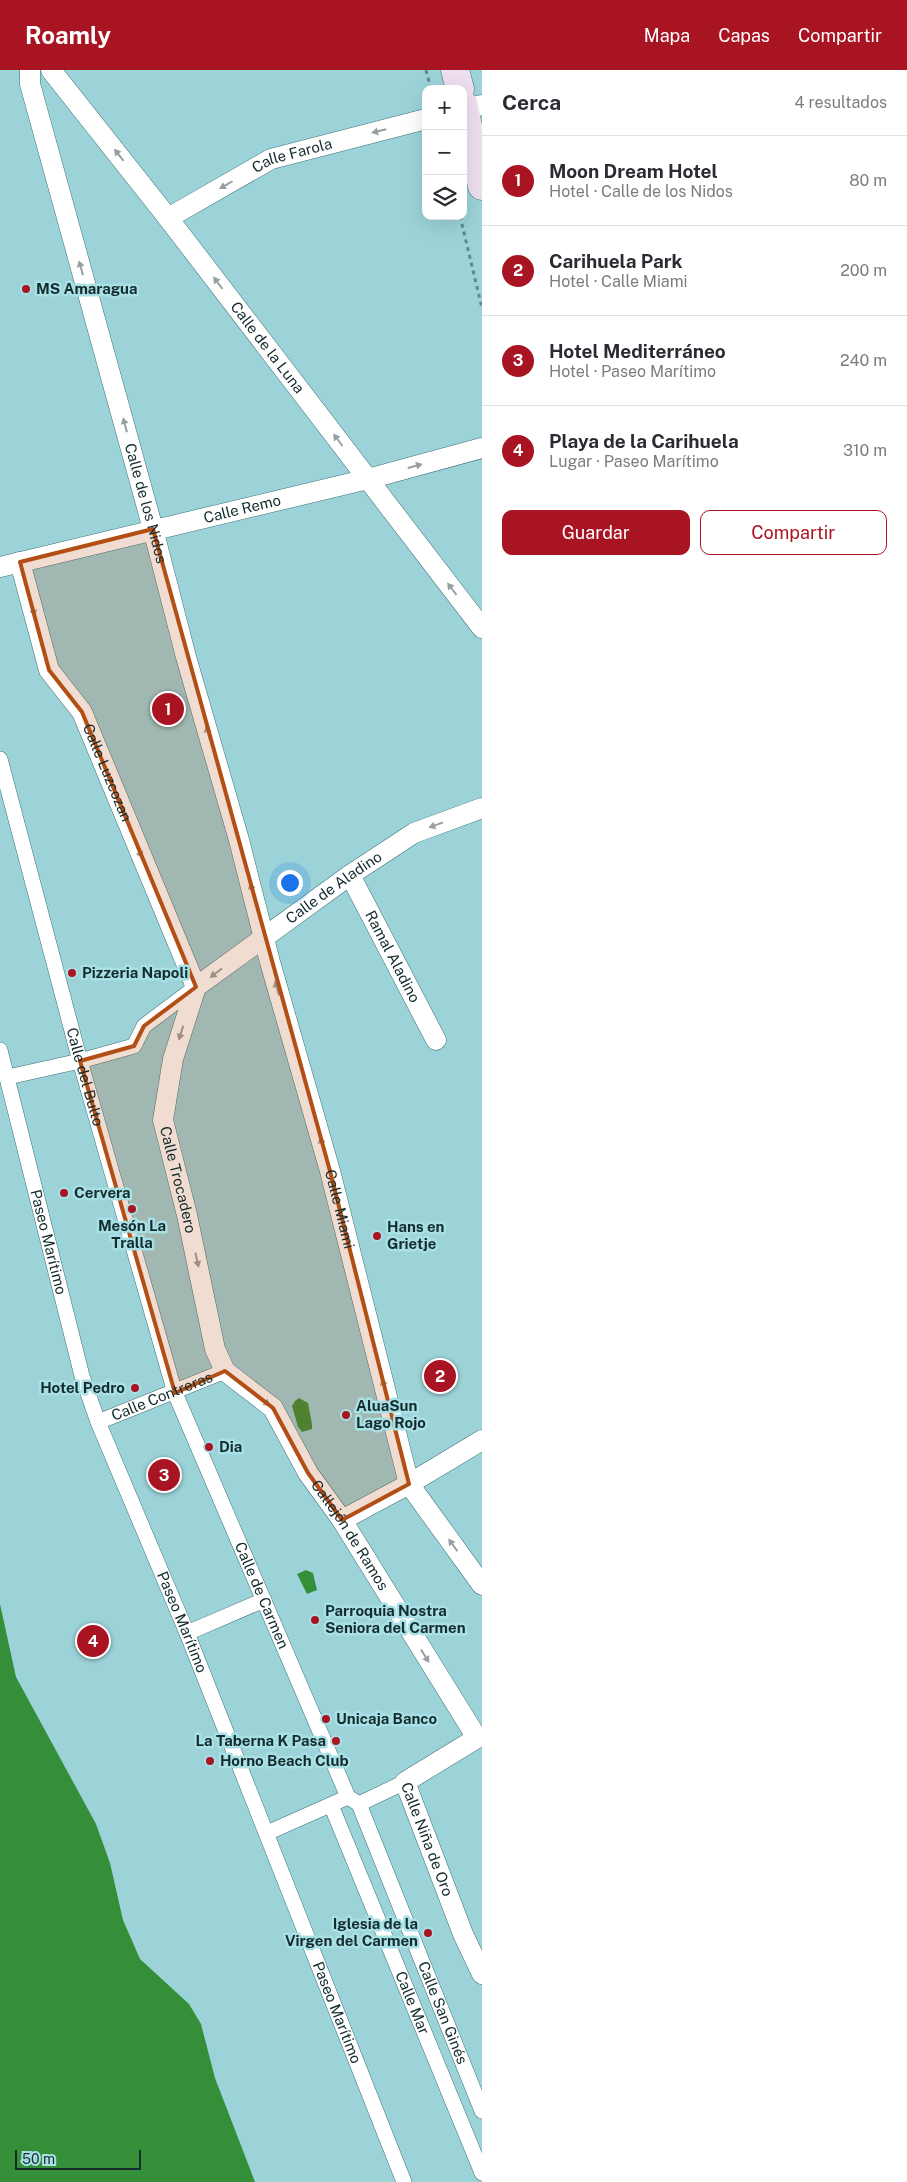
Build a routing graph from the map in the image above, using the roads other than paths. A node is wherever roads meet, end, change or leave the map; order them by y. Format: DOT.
graph roads {
  1 [pos="30,70"];
  2 [pos="51,70"];
  3 [pos="455,70"];
  4 [pos="460,85"];
  5 [pos="467,104"];
  6 [pos="422,120"];
  7 [pos="482,186"];
  8 [pos="168,218"];
  9 [pos="482,448"];
  10 [pos="368,479"];
  11 [pos="153,529"];
  12 [pos="20,562"];
  13 [pos="0,567"];
  14 [pos="482,628"];
  15 [pos="0,759"];
  16 [pos="482,808"];
  17 [pos="350,875"];
  18 [pos="264,937"];
  19 [pos="196,987"];
  20 [pos="436,1040"];
  21 [pos="0,1050"];
  22 [pos="80,1061"];
  23 [pos="8,1077"];
  24 [pos="225,1371"];
  25 [pos="175,1393"];
  26 [pos="98,1422"];
  27 [pos="482,1440"];
  28 [pos="409,1484"];
  29 [pos="342,1520"];
  30 [pos="482,1585"];
  31 [pos="264,1600"];
  32 [pos="187,1633"];
  33 [pos="477,1738"];
  34 [pos="405,1782"];
  35 [pos="353,1800"];
  36 [pos="330,1805"];
  37 [pos="267,1833"];
  38 [pos="482,1974"];
  39 [pos="482,2111"];
  40 [pos="482,2173"];
  41 [pos="404,2182"];
  11 -- 1 [label="street, Calle de los Nidos, one-way"];
  8 -- 2 [label="street, Calle de la Luna, one-way"];
  3 -- 4 [label="main road"];
  5 -- 7 [label="main road"];
  6 -- 8 [label="street, Calle Farola, one-way"];
  10 -- 8 [label="street, Calle de la Luna, one-way"];
  10 -- 9 [label="street, Calle Remo, one-way"];
  10 -- 11 [label="street, Calle Remo"];
  14 -- 10 [label="street, Calle de la Luna, one-way"];
  11 -- 12 [label="street, Calle Remo"];
  18 -- 11 [label="street, Calle de los Nidos, one-way"];
  12 -- 13 [label="street, Calle Remo"];
  12 -- 19 [label="street, Calle Luzcozan, one-way"];
  15 -- 22 [label="street, Calle del Bulto"];
  16 -- 17 [label="street, Calle de Aladino, one-way"];
  17 -- 18 [label="street, Calle de Aladino"];
  17 -- 20 [label="street, Ramal Aladino"];
  18 -- 19 [label="street, Calle de Aladino, one-way"];
  28 -- 18 [label="street, Calle Miami, one-way"];
  19 -- 22 [label="street"];
  19 -- 24 [label="street, Calle Trocadero, one-way"];
  21 -- 23 [label="street, Paseo Marítimo"];
  22 -- 23 [label="street"];
  22 -- 25 [label="street, Calle del Bulto"];
  23 -- 26 [label="street, Paseo Marítimo"];
  24 -- 25 [label="street, Calle Contreras"];
  24 -- 29 [label="street, Callejón de Ramos, one-way"];
  25 -- 26 [label="street, Calle Contreras"];
  25 -- 31 [label="street, Calle de Carmen"];
  26 -- 32 [label="street, Paseo Marítimo"];
  27 -- 28 [label="street"];
  28 -- 29 [label="street"];
  30 -- 28 [label="street, one-way"];
  29 -- 33 [label="street, Callejón de Ramos, one-way"];
  31 -- 32 [label="street"];
  31 -- 35 [label="street, Calle de Carmen"];
  32 -- 37 [label="street, Paseo Marítimo"];
  33 -- 34 [label="street, Calle Niña de Oro"];
  34 -- 35 [label="street"];
  34 -- 38 [label="street, Calle Niña de Oro"];
  35 -- 36 [label="street"];
  35 -- 39 [label="street, Calle San Ginés"];
  36 -- 37 [label="street"];
  36 -- 40 [label="street, Calle Mar"];
  37 -- 41 [label="street, Paseo Marítimo"];
}
